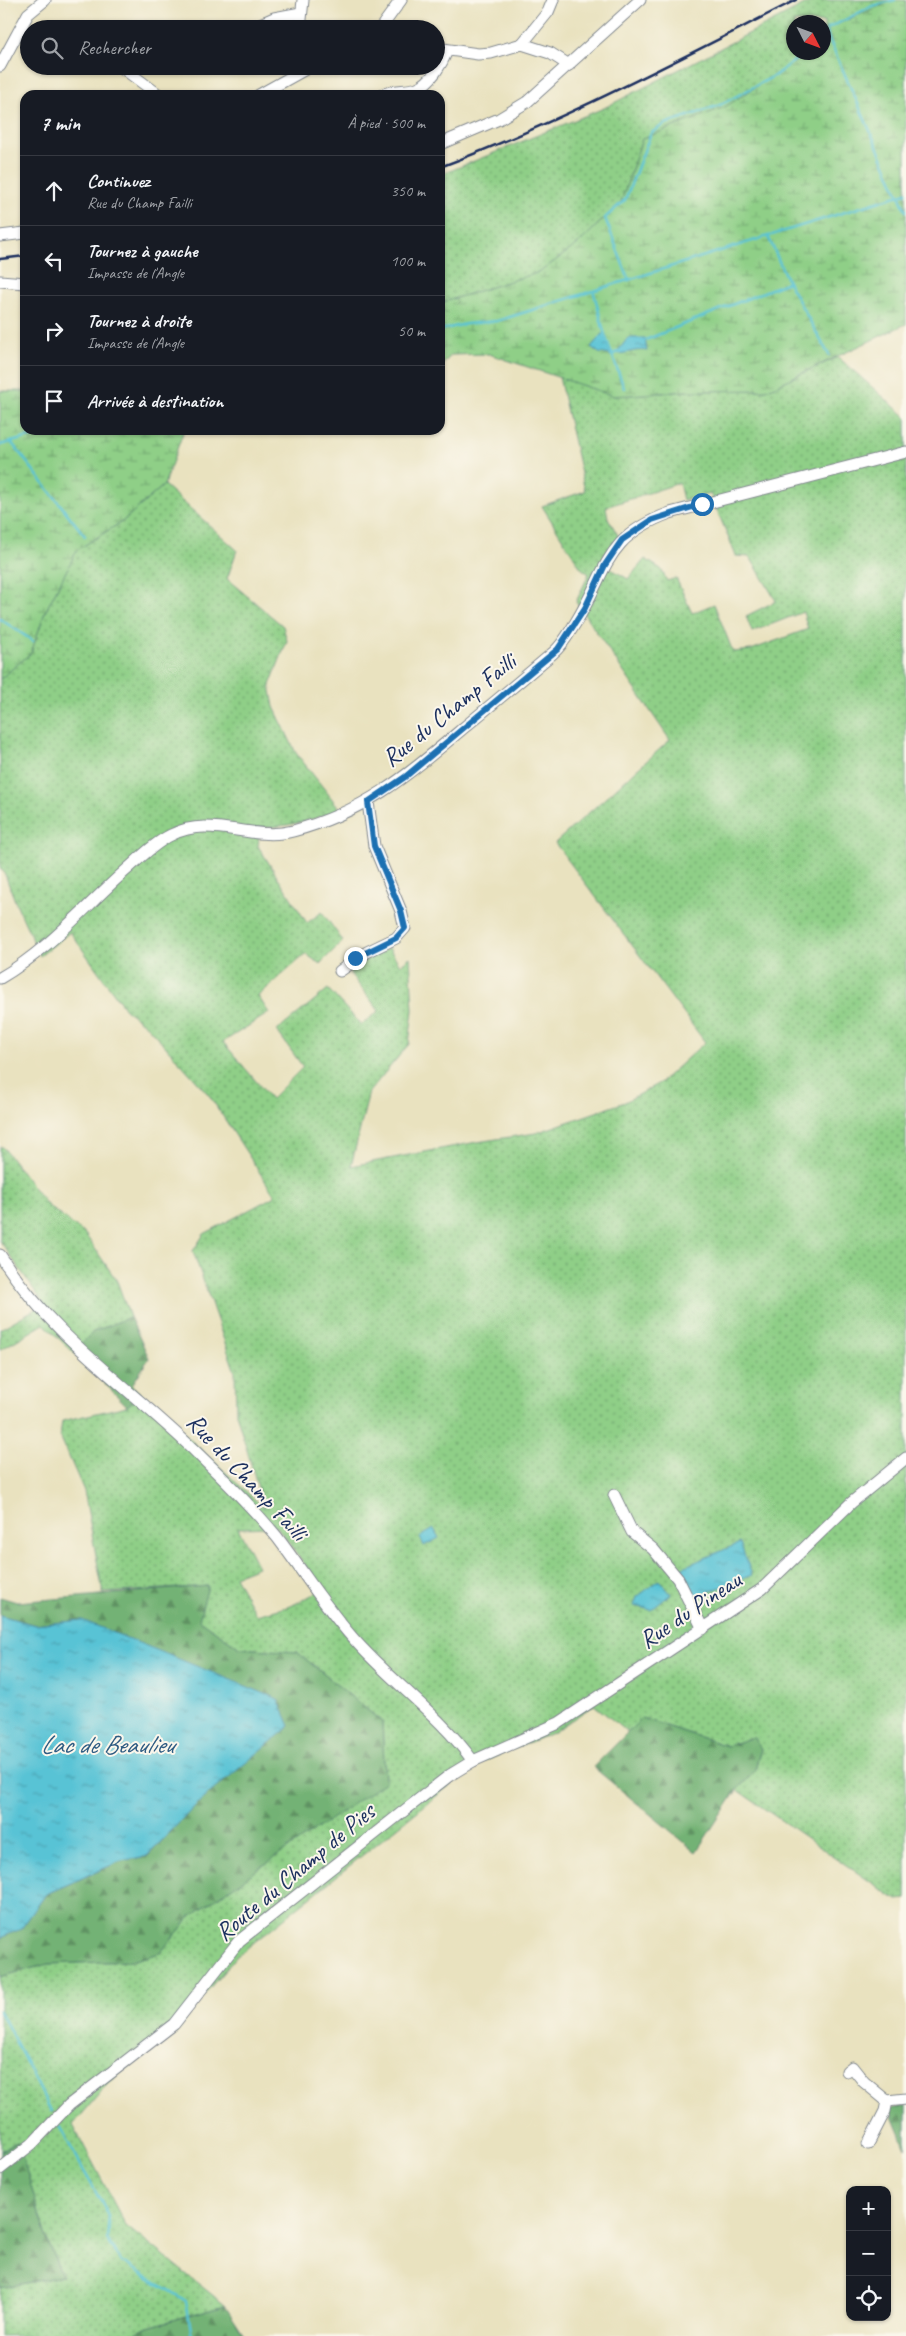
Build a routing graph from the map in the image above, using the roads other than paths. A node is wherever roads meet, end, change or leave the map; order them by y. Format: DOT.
graph roads {
  1 [pos="45,0"];
  2 [pos="303,0"];
  3 [pos="401,0"];
  4 [pos="553,0"];
  5 [pos="640,0"];
  6 [pos="301,13"];
  7 [pos="25,20"];
  8 [pos="269,20"];
  9 [pos="301,20"];
  10 [pos="387,20"];
  11 [pos="20,29"];
  12 [pos="522,44"];
  13 [pos="445,50"];
  14 [pos="569,65"];
  15 [pos="0,66"];
  16 [pos="132,75"];
  17 [pos="292,75"];
  18 [pos="432,75"];
  19 [pos="404,88"];
  20 [pos="152,90"];
  21 [pos="267,90"];
  22 [pos="445,142"];
  23 [pos="20,234"];
  24 [pos="0,236"];
  25 [pos="0,282"];
  26 [pos="20,283"];
  27 [pos="906,452"];
  28 [pos="368,802"];
  29 [pos="340,971"];
  30 [pos="0,978"];
  31 [pos="0,1255"];
  32 [pos="906,1458"];
  33 [pos="614,1495"];
  34 [pos="703,1629"];
  35 [pos="473,1761"];
  36 [pos="847,2071"];
  37 [pos="906,2099"];
  38 [pos="887,2101"];
  39 [pos="868,2144"];
  40 [pos="0,2169"];
  1 -- 7 [label="street"];
  2 -- 6 [label="street"];
  3 -- 10 [label="street"];
  4 -- 12 [label="street"];
  5 -- 14 [label="street"];
  6 -- 8 [label="street"];
  6 -- 9 [label="street"];
  11 -- 15 [label="street"];
  12 -- 13 [label="street"];
  12 -- 14 [label="street"];
  14 -- 22 [label="street"];
  16 -- 20 [label="street"];
  17 -- 21 [label="street"];
  18 -- 19 [label="street"];
  23 -- 24 [label="street"];
  25 -- 26 [label="street"];
  27 -- 28 [label="street, Rue du Champ Failli"];
  28 -- 29 [label="street"];
  28 -- 30 [label="street, Rue du Champ Failli"];
  31 -- 35 [label="street, Rue du Champ Failli"];
  32 -- 34 [label="street, Rue du Pineau"];
  33 -- 34 [label="street"];
  34 -- 35 [label="street, Rue du Pineau"];
  35 -- 40 [label="street, Route du Champ de Pies"];
  36 -- 38 [label="street"];
  37 -- 38 [label="street"];
  38 -- 39 [label="street"];
}
